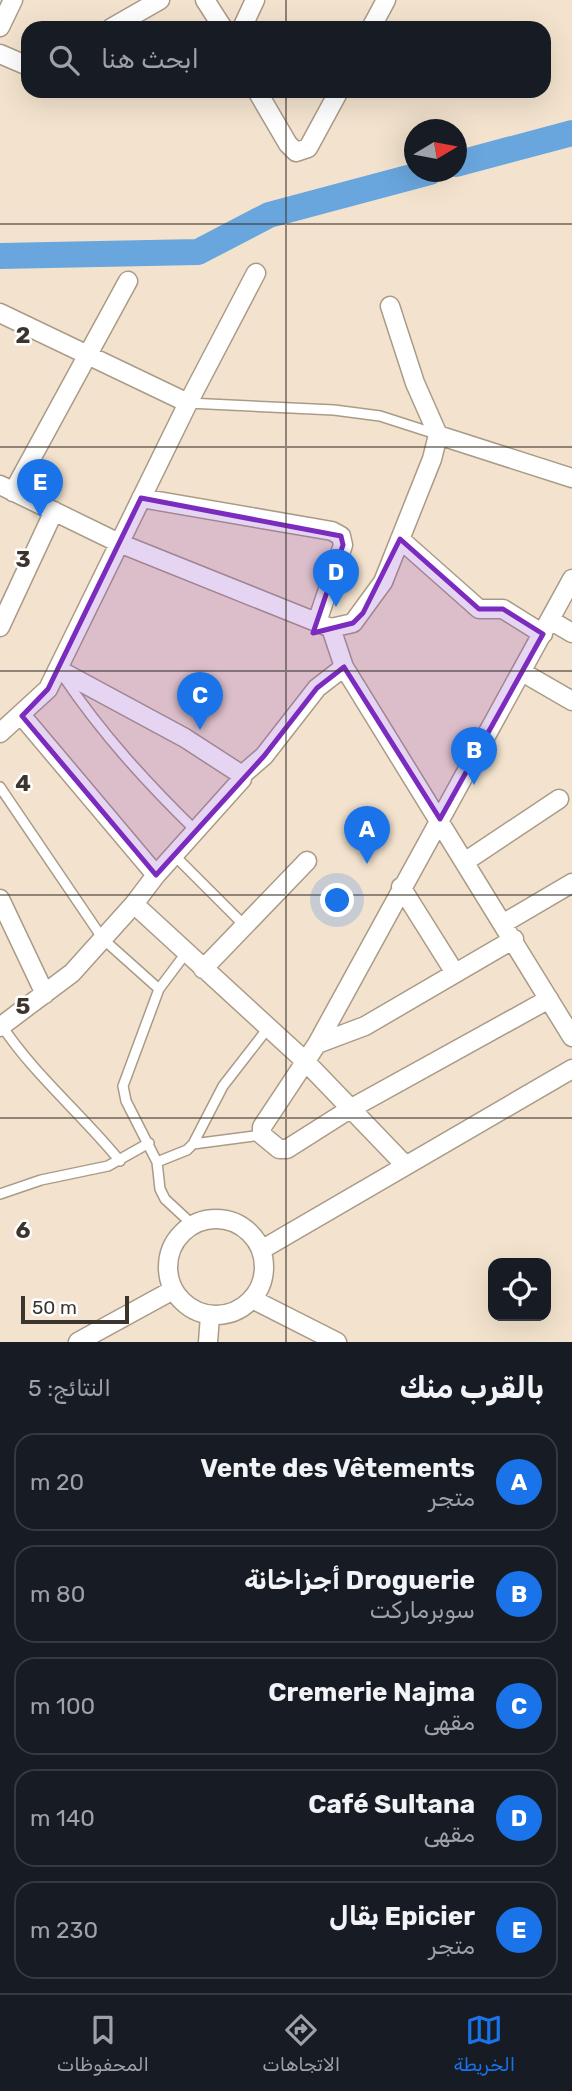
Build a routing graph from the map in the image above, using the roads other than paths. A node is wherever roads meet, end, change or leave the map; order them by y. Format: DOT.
graph roads {
  1 [pos="13,0"];
  2 [pos="160,0"];
  3 [pos="205,0"];
  4 [pos="255,0"];
  5 [pos="386,0"];
  6 [pos="123,21"];
  7 [pos="218,21"];
  8 [pos="245,21"];
  9 [pos="375,21"];
  10 [pos="0,27"];
  11 [pos="0,54"];
  12 [pos="21,63"];
  13 [pos="261,98"];
  14 [pos="335,98"];
  15 [pos="256,272"];
  16 [pos="128,281"];
  17 [pos="390,306"];
  18 [pos="0,313"];
  19 [pos="89,355"];
  20 [pos="188,403"];
  21 [pos="438,435"];
  22 [pos="572,478"];
  23 [pos="7,488"];
  24 [pos="141,498"];
  25 [pos="54,511"];
  26 [pos="400,539"];
  27 [pos="119,543"];
  28 [pos="572,579"];
  29 [pos="324,625"];
  30 [pos="546,627"];
  31 [pos="0,628"];
  32 [pos="572,632"];
  33 [pos="344,667"];
  34 [pos="59,670"];
  35 [pos="522,671"];
  36 [pos="572,701"];
  37 [pos="22,716"];
  38 [pos="0,733"];
  39 [pos="242,775"];
  40 [pos="0,787"];
  41 [pos="559,799"];
  42 [pos="440,818"];
  43 [pos="196,831"];
  44 [pos="174,855"];
  45 [pos="306,861"];
  46 [pos="466,861"];
  47 [pos="156,875"];
  48 [pos="572,883"];
  49 [pos="401,887"];
  50 [pos="0,899"];
  51 [pos="134,904"];
  52 [pos="503,923"];
  53 [pos="245,926"];
  54 [pos="103,939"];
  55 [pos="514,939"];
  56 [pos="186,953"];
  57 [pos="203,969"];
  58 [pos="455,973"];
  59 [pos="159,989"];
  60 [pos="45,994"];
  61 [pos="550,999"];
  62 [pos="1,1025"];
  63 [pos="268,1028"];
  64 [pos="572,1037"];
  65 [pos="317,1044"];
  66 [pos="305,1061"];
  67 [pos="572,1069"];
  68 [pos="350,1109"];
  69 [pos="262,1135"];
  70 [pos="149,1143"];
  71 [pos="193,1144"];
  72 [pos="120,1161"];
  73 [pos="157,1162"];
  74 [pos="404,1164"];
  75 [pos="0,1194"];
  76 [pos="193,1224"];
  77 [pos="261,1250"];
  78 [pos="173,1290"];
  79 [pos="252,1299"];
  80 [pos="210,1316"];
  81 [pos="78,1342"];
  82 [pos="208,1342"];
  83 [pos="337,1342"];
  1 -- 10 [label="street"];
  2 -- 6 [label="street"];
  3 -- 7 [label="street"];
  4 -- 8 [label="street"];
  5 -- 9 [label="street"];
  11 -- 12 [label="street"];
  13 -- 14 [label="street"];
  15 -- 20 [label="street"];
  16 -- 19 [label="street"];
  17 -- 21 [label="street"];
  18 -- 19 [label="street"];
  19 -- 20 [label="street"];
  19 -- 23 [label="street"];
  20 -- 21 [label="lane"];
  20 -- 24 [label="street"];
  21 -- 22 [label="street"];
  21 -- 26 [label="street"];
  23 -- 25 [label="street"];
  24 -- 27 [label="street"];
  24 -- 29 [label="street"];
  25 -- 27 [label="street"];
  25 -- 31 [label="street"];
  26 -- 29 [label="street"];
  26 -- 30 [label="street"];
  27 -- 29 [label="street"];
  27 -- 34 [label="street"];
  28 -- 30 [label="street"];
  29 -- 33 [label="street"];
  30 -- 32 [label="street"];
  30 -- 35 [label="street"];
  33 -- 39 [label="street"];
  33 -- 42 [label="street"];
  34 -- 37 [label="street"];
  34 -- 39 [label="street"];
  34 -- 43 [label="lane"];
  35 -- 36 [label="street"];
  35 -- 42 [label="street"];
  37 -- 38 [label="street"];
  37 -- 47 [label="street"];
  39 -- 43 [label="street"];
  40 -- 54 [label="lane"];
  41 -- 46 [label="street"];
  42 -- 46 [label="street"];
  42 -- 49 [label="street"];
  43 -- 44 [label="street"];
  44 -- 47 [label="street"];
  44 -- 53 [label="lane"];
  45 -- 53 [label="street"];
  46 -- 52 [label="street"];
  47 -- 51 [label="street"];
  48 -- 52 [label="street"];
  49 -- 58 [label="street"];
  49 -- 65 [label="street"];
  50 -- 60 [label="street"];
  51 -- 54 [label="street"];
  51 -- 56 [label="street"];
  52 -- 55 [label="street"];
  53 -- 57 [label="street"];
  54 -- 59 [label="lane"];
  54 -- 60 [label="street"];
  55 -- 58 [label="street"];
  55 -- 61 [label="street"];
  56 -- 57 [label="street"];
  56 -- 59 [label="lane"];
  57 -- 63 [label="street"];
  58 -- 65 [label="street"];
  59 -- 70 [label="lane"];
  60 -- 62 [label="street"];
  61 -- 64 [label="street"];
  61 -- 68 [label="street"];
  62 -- 72 [label="lane"];
  63 -- 66 [label="street"];
  63 -- 71 [label="lane"];
  65 -- 66 [label="street"];
  66 -- 68 [label="street"];
  66 -- 69 [label="street"];
  67 -- 74 [label="street"];
  68 -- 69 [label="street"];
  68 -- 74 [label="street"];
  69 -- 71 [label="lane"];
  70 -- 72 [label="lane"];
  70 -- 73 [label="lane"];
  71 -- 73 [label="lane"];
  72 -- 75 [label="lane"];
  73 -- 76 [label="lane"];
  74 -- 77 [label="street"];
  76 -- 77 [label="street"];
  76 -- 78 [label="street"];
  77 -- 79 [label="street"];
  78 -- 80 [label="street"];
  78 -- 81 [label="street"];
  79 -- 80 [label="street"];
  79 -- 83 [label="street"];
  80 -- 82 [label="street"];
}
